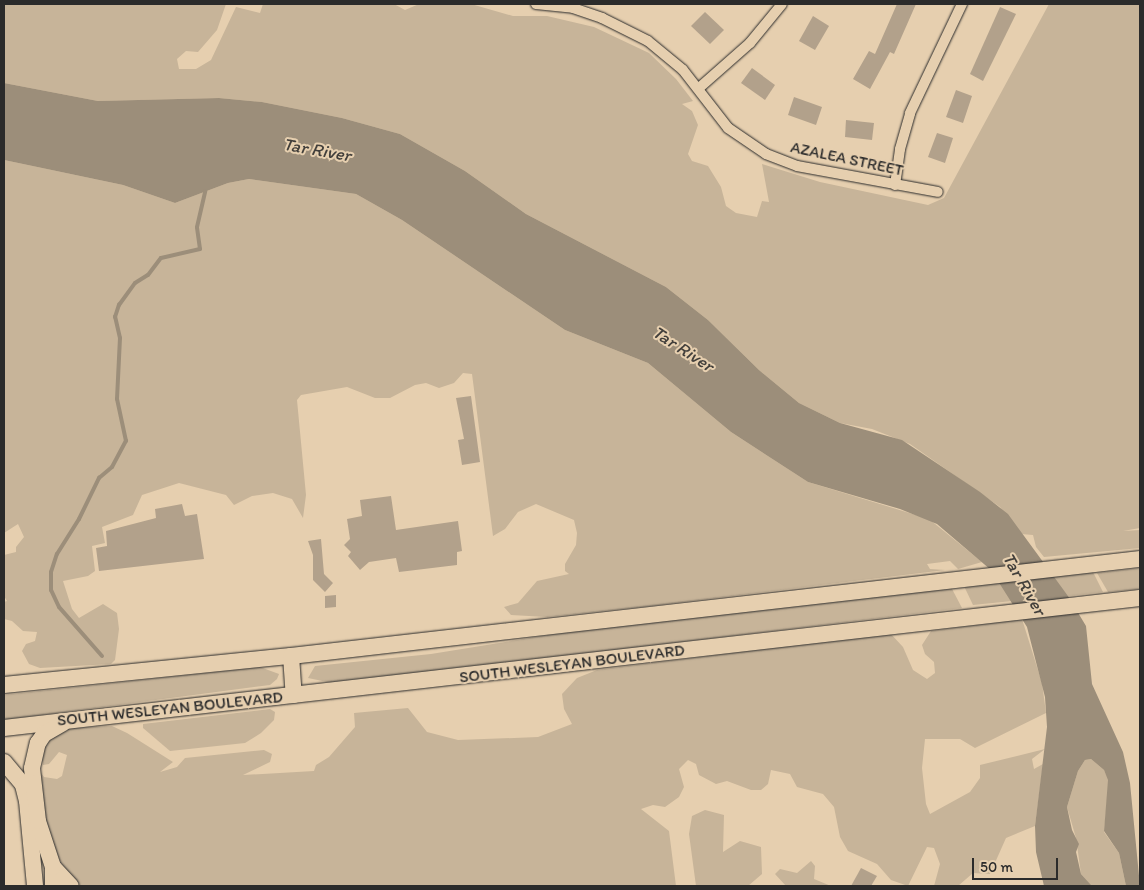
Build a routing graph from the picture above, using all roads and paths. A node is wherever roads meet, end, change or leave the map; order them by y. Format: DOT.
graph roads {
  1 [pos="536,4"];
  2 [pos="782,4"];
  3 [pos="962,4"];
  4 [pos="573,6"];
  5 [pos="699,88"];
  6 [pos="895,185"];
  7 [pos="938,192"];
  8 [pos="1140,559"];
  9 [pos="1140,598"];
  10 [pos="291,656"];
  11 [pos="4,685"];
  12 [pos="294,695"];
  13 [pos="71,719"];
  14 [pos="4,728"];
  15 [pos="4,762"];
  16 [pos="35,861"];
  17 [pos="53,867"];
  18 [pos="26,886"];
  19 [pos="35,886"];
  20 [pos="53,886"];
  21 [pos="71,886"];
  1 -- 4 [label="street, AZALEA STREET"];
  2 -- 5 [label="street"];
  3 -- 6 [label="street"];
  4 -- 5 [label="street, AZALEA STREET"];
  5 -- 6 [label="street, AZALEA STREET"];
  6 -- 7 [label="street, AZALEA STREET"];
  8 -- 10 [label="highway"];
  9 -- 12 [label="highway, SOUTH WESLEYAN BOULEVARD"];
  10 -- 11 [label="highway"];
  10 -- 12 [label="highway"];
  12 -- 13 [label="highway, SOUTH WESLEYAN BOULEVARD"];
  13 -- 14 [label="highway, SOUTH WESLEYAN BOULEVARD"];
  13 -- 17 [label="highway"];
  15 -- 16 [label="highway"];
  16 -- 18 [label="highway"];
  16 -- 19 [label="highway"];
  17 -- 20 [label="highway"];
  17 -- 21 [label="highway"];
}
